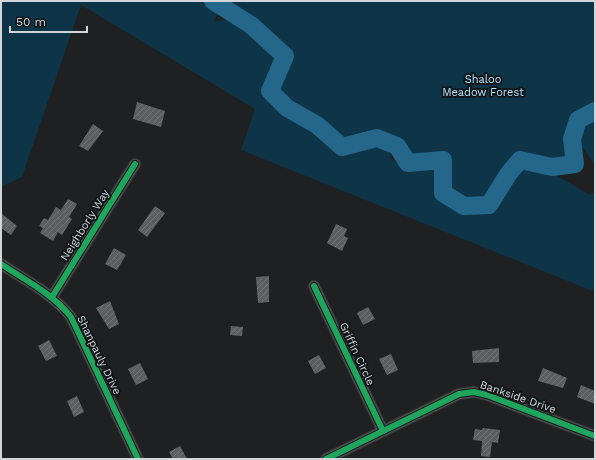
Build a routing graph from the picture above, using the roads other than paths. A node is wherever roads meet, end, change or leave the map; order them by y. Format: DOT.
graph roads {
  1 [pos="135,164"];
  2 [pos="1,264"];
  3 [pos="314,286"];
  4 [pos="52,297"];
  5 [pos="383,431"];
  6 [pos="595,436"];
  7 [pos="138,459"];
  8 [pos="326,459"];
  1 -- 4 [label="street, Neighborly Way"];
  2 -- 4 [label="street, Shanpauly Drive"];
  3 -- 5 [label="street, Griffin Circle"];
  4 -- 7 [label="street, Shanpauly Drive"];
  5 -- 6 [label="street, Bankside Drive"];
  5 -- 8 [label="street, Bankside Drive"];
}
